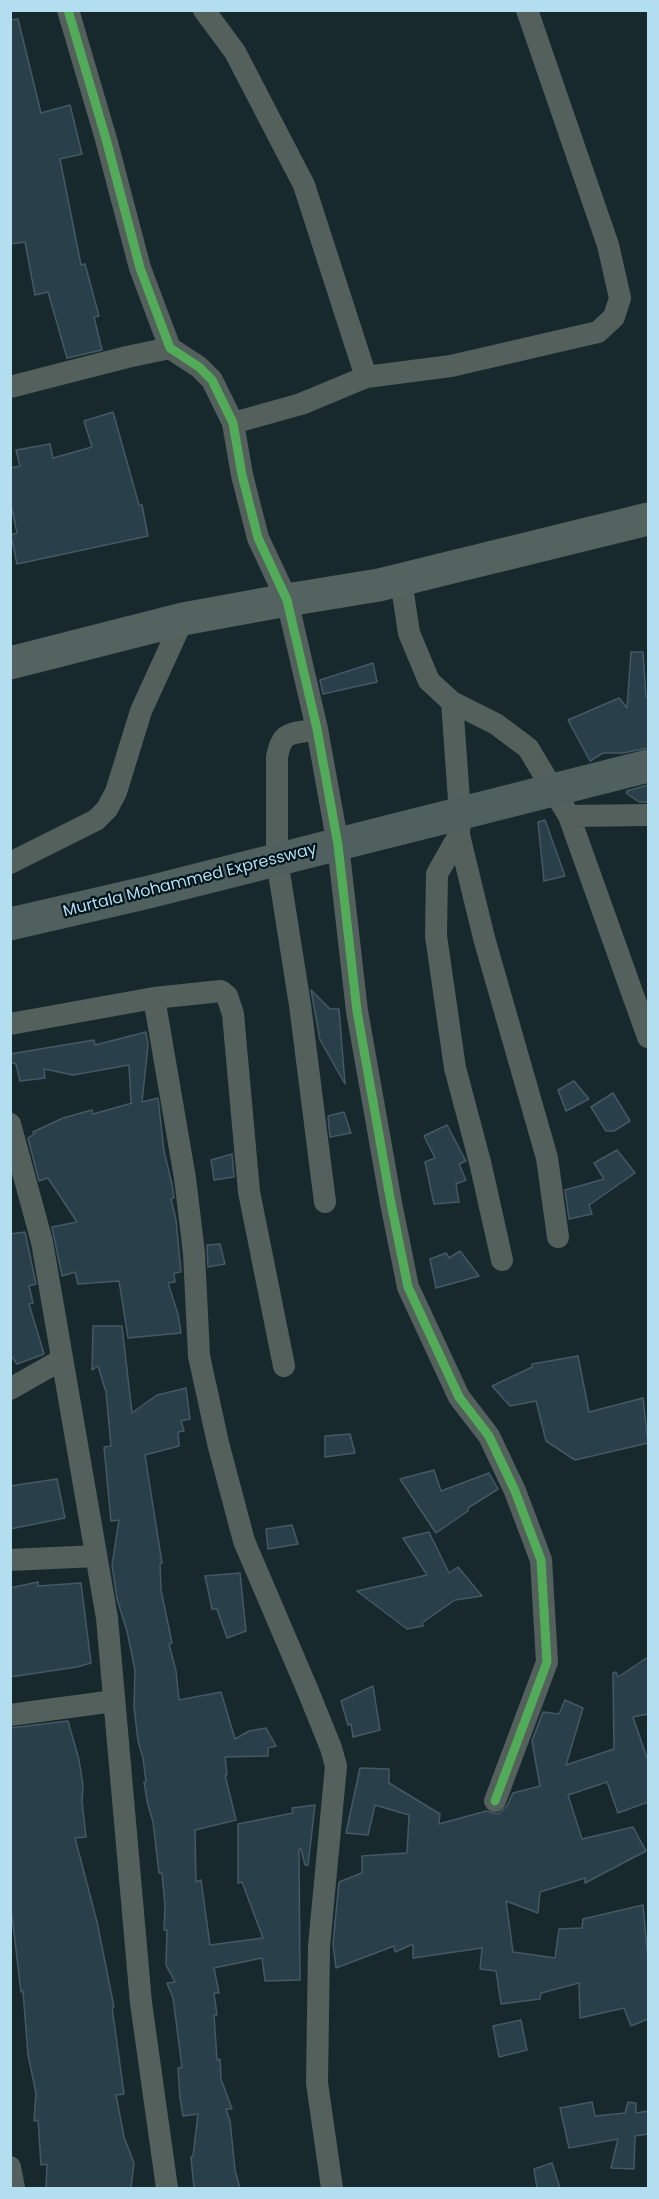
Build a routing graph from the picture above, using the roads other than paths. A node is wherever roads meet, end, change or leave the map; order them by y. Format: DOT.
graph roads {
  1 [pos="68,10"];
  2 [pos="204,10"];
  3 [pos="527,10"];
  4 [pos="170,348"];
  5 [pos="366,377"];
  6 [pos="10,387"];
  7 [pos="233,423"];
  8 [pos="648,519"];
  9 [pos="401,580"];
  10 [pos="287,600"];
  11 [pos="183,619"];
  12 [pos="10,663"];
  13 [pos="452,702"];
  14 [pos="316,729"];
  15 [pos="648,766"];
  16 [pos="561,803"];
  17 [pos="648,815"];
  18 [pos="460,825"];
  19 [pos="339,845"];
  20 [pos="277,860"];
  21 [pos="10,863"];
  22 [pos="10,924"];
  23 [pos="154,998"];
  24 [pos="10,1024"];
  25 [pos="648,1037"];
  26 [pos="10,1124"];
  27 [pos="325,1202"];
  28 [pos="558,1237"];
  29 [pos="502,1260"];
  30 [pos="61,1360"];
  31 [pos="284,1366"];
  32 [pos="10,1389"];
  33 [pos="96,1556"];
  34 [pos="10,1560"];
  35 [pos="114,1701"];
  36 [pos="10,1715"];
  37 [pos="495,1801"];
  38 [pos="10,2167"];
  39 [pos="14,2188"];
  40 [pos="167,2188"];
  41 [pos="332,2188"];
  1 -- 4 [label="street"];
  2 -- 5 [label="street"];
  3 -- 5 [label="street"];
  4 -- 6 [label="street"];
  4 -- 7 [label="street"];
  5 -- 7 [label="street"];
  7 -- 10 [label="street"];
  8 -- 9 [label="main road"];
  9 -- 10 [label="main road"];
  9 -- 13 [label="street"];
  10 -- 11 [label="main road"];
  10 -- 14 [label="street"];
  11 -- 12 [label="main road"];
  11 -- 21 [label="street"];
  13 -- 16 [label="street"];
  13 -- 18 [label="street"];
  14 -- 19 [label="street"];
  14 -- 20 [label="street"];
  15 -- 16 [label="main road, Murtala Mohammed Expressway"];
  16 -- 17 [label="street"];
  16 -- 18 [label="main road, Murtala Mohammed Expressway"];
  16 -- 25 [label="street"];
  18 -- 19 [label="main road, Murtala Mohammed Expressway"];
  18 -- 28 [label="street"];
  18 -- 29 [label="street"];
  19 -- 20 [label="main road, Murtala Mohammed Expressway"];
  19 -- 37 [label="street"];
  20 -- 22 [label="main road, Murtala Mohammed Expressway"];
  20 -- 27 [label="street"];
  23 -- 24 [label="street"];
  23 -- 31 [label="street"];
  23 -- 41 [label="street"];
  26 -- 30 [label="street"];
  30 -- 32 [label="street"];
  30 -- 33 [label="street"];
  33 -- 34 [label="street"];
  33 -- 35 [label="street"];
  35 -- 36 [label="street"];
  35 -- 40 [label="street"];
  38 -- 39 [label="street"];
}
